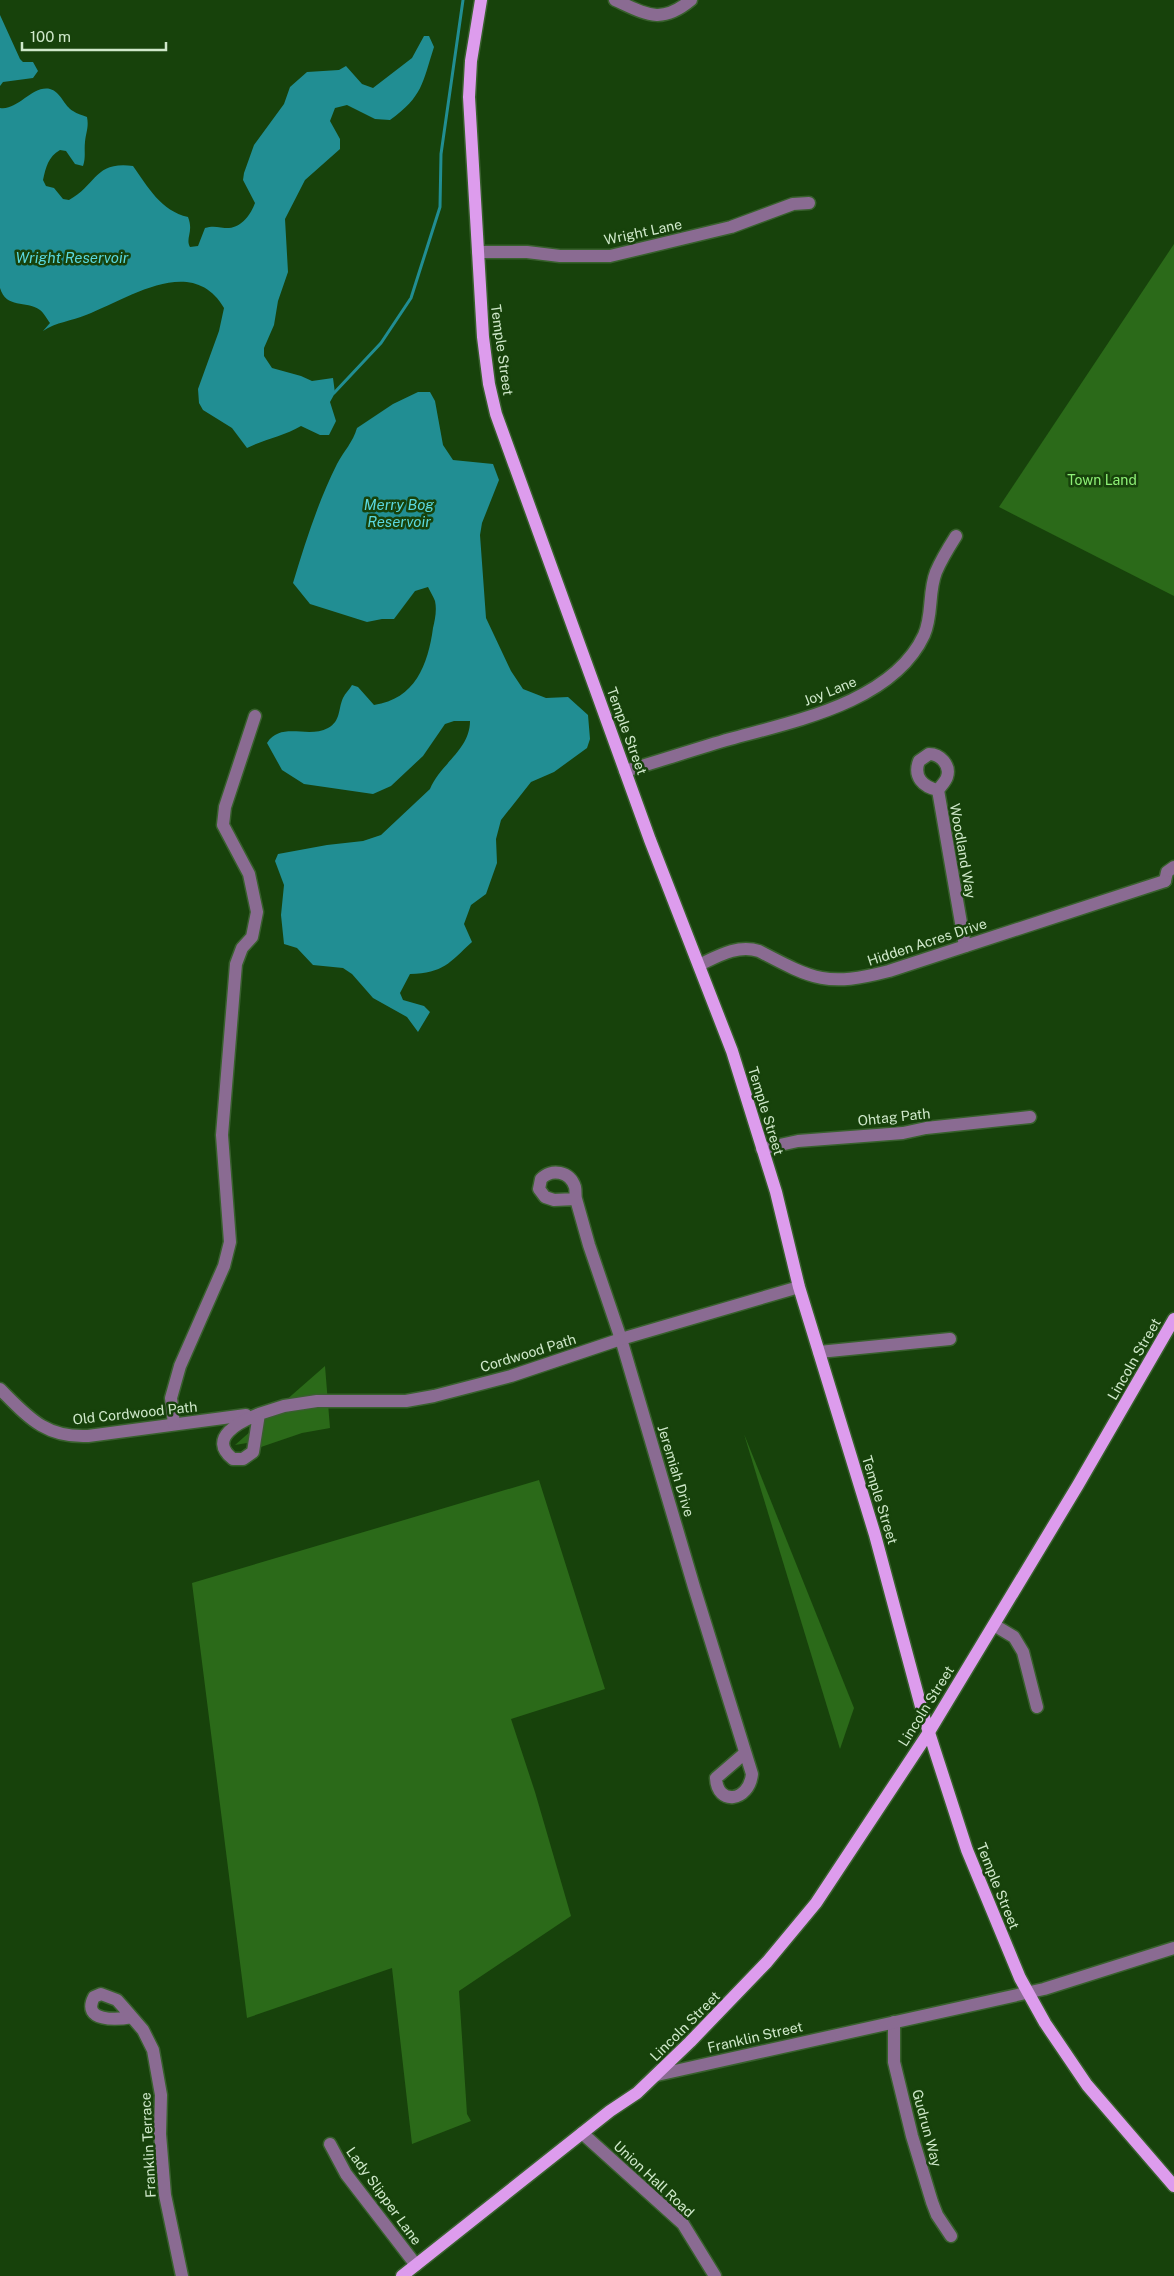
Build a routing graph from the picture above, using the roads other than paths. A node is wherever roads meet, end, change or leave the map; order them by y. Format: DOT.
graph roads {
  1 [pos="481,0"];
  2 [pos="615,0"];
  3 [pos="691,0"];
  4 [pos="809,202"];
  5 [pos="478,252"];
  6 [pos="956,536"];
  7 [pos="255,716"];
  8 [pos="625,771"];
  9 [pos="938,790"];
  10 [pos="1174,866"];
  11 [pos="1170,884"];
  12 [pos="965,946"];
  13 [pos="699,964"];
  14 [pos="1030,1117"];
  15 [pos="762,1149"];
  16 [pos="576,1199"];
  17 [pos="800,1287"];
  18 [pos="1174,1319"];
  19 [pos="621,1339"];
  20 [pos="950,1340"];
  21 [pos="819,1352"];
  22 [pos="0,1390"];
  23 [pos="259,1414"];
  24 [pos="174,1424"];
  25 [pos="994,1625"];
  26 [pos="1037,1707"];
  27 [pos="929,1732"];
  28 [pos="745,1753"];
  29 [pos="1174,1948"];
  30 [pos="1028,1993"];
  31 [pos="132,2017"];
  32 [pos="894,2022"];
  33 [pos="657,2075"];
  34 [pos="582,2133"];
  35 [pos="330,2144"];
  36 [pos="1174,2186"];
  37 [pos="951,2236"];
  38 [pos="416,2265"];
  39 [pos="182,2276"];
  40 [pos="402,2276"];
  41 [pos="715,2276"];
  1 -- 5 [label="main road, Temple Street"];
  2 -- 3 [label="street"];
  4 -- 5 [label="street, Wright Lane"];
  5 -- 8 [label="main road, Temple Street"];
  6 -- 8 [label="street, Joy Lane"];
  7 -- 24 [label="street"];
  8 -- 13 [label="main road, Temple Street"];
  9 -- 12 [label="street, Woodland Way"];
  10 -- 11 [label="street, Hidden Acres Drive"];
  11 -- 12 [label="street, Hidden Acres Drive"];
  12 -- 13 [label="street, Hidden Acres Drive"];
  13 -- 15 [label="main road, Temple Street"];
  14 -- 15 [label="street, Ohtag Path"];
  15 -- 17 [label="main road, Temple Street"];
  16 -- 19 [label="street, Jeremiah Drive"];
  17 -- 19 [label="street, Cordwood Path"];
  17 -- 21 [label="main road, Temple Street"];
  18 -- 25 [label="main road, Lincoln Street"];
  19 -- 23 [label="street, Cordwood Path"];
  19 -- 28 [label="street, Jeremiah Drive"];
  20 -- 21 [label="street"];
  21 -- 27 [label="main road, Temple Street"];
  22 -- 24 [label="street, Old Cordwood Path"];
  23 -- 24 [label="street, Old Cordwood Path"];
  25 -- 26 [label="street"];
  25 -- 27 [label="main road, Lincoln Street"];
  27 -- 30 [label="main road, Temple Street"];
  27 -- 33 [label="main road, Lincoln Street"];
  29 -- 30 [label="street, Franklin Street"];
  30 -- 32 [label="street, Franklin Street"];
  30 -- 36 [label="main road, Temple Street"];
  31 -- 39 [label="street, Franklin Terrace"];
  32 -- 33 [label="street, Franklin Street"];
  32 -- 37 [label="street, Gudrun Way"];
  33 -- 34 [label="main road"];
  34 -- 38 [label="main road"];
  34 -- 41 [label="street, Union Hall Road"];
  35 -- 38 [label="street, Lady Slipper Lane"];
  38 -- 40 [label="main road"];
}
